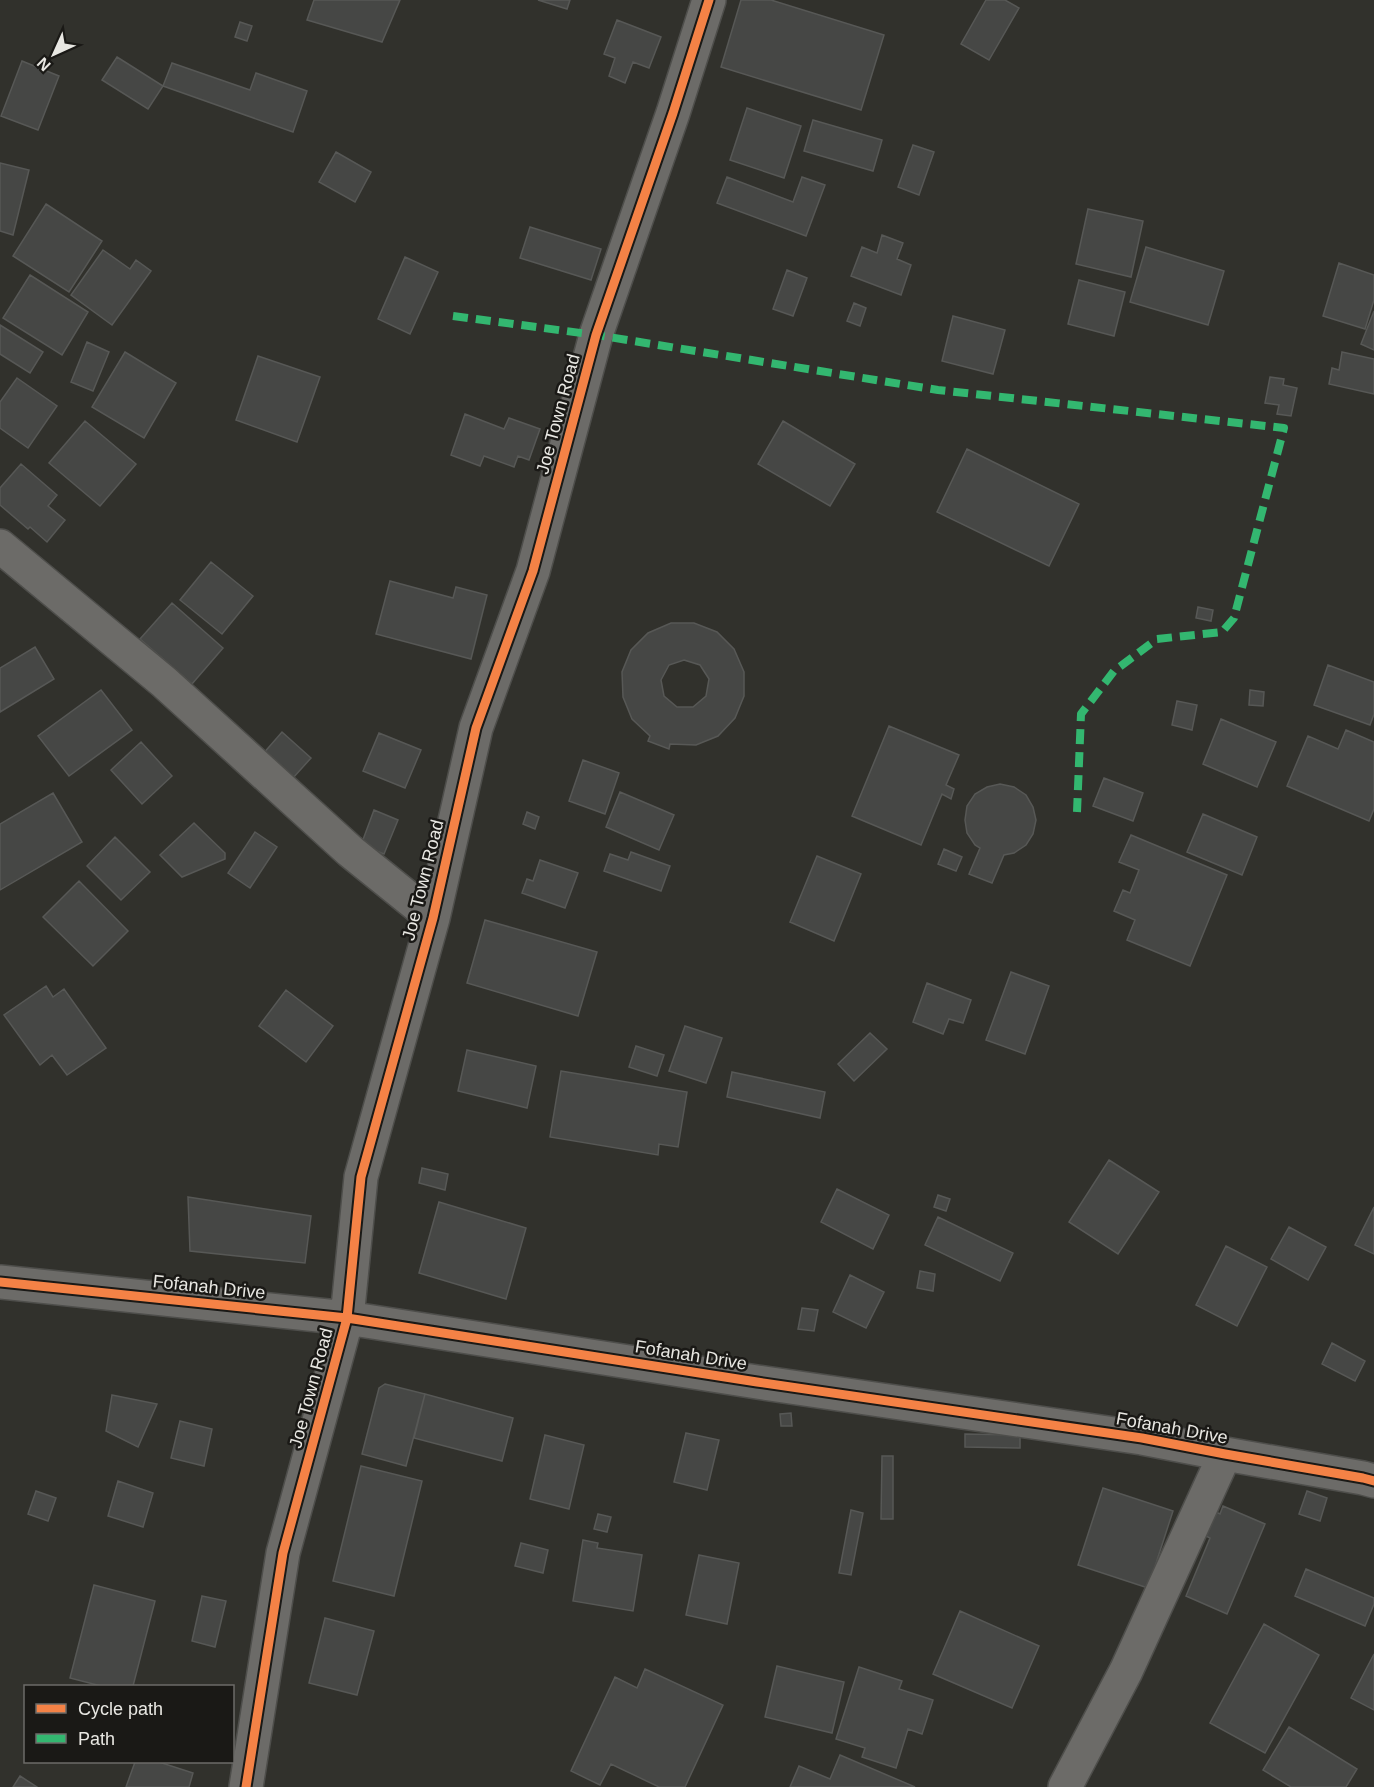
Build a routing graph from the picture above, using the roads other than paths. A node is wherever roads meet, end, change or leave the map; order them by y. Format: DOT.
graph roads {
  1 [pos="709,0"];
  2 [pos="0,546"];
  3 [pos="433,918"];
  4 [pos="0,1282"];
  5 [pos="347,1318"];
  6 [pos="1225,1455"];
  7 [pos="1374,1481"];
  8 [pos="246,1787"];
  9 [pos="1065,1787"];
  1 -- 3 [label="street, Joe Town Road"];
  2 -- 3 [label="street"];
  3 -- 5 [label="street, Joe Town Road"];
  4 -- 5 [label="street, Fofanah Drive"];
  5 -- 6 [label="street, Fofanah Drive"];
  5 -- 8 [label="street, Joe Town Road"];
  6 -- 7 [label="street, Fofanah Drive"];
  6 -- 9 [label="street"];
}
